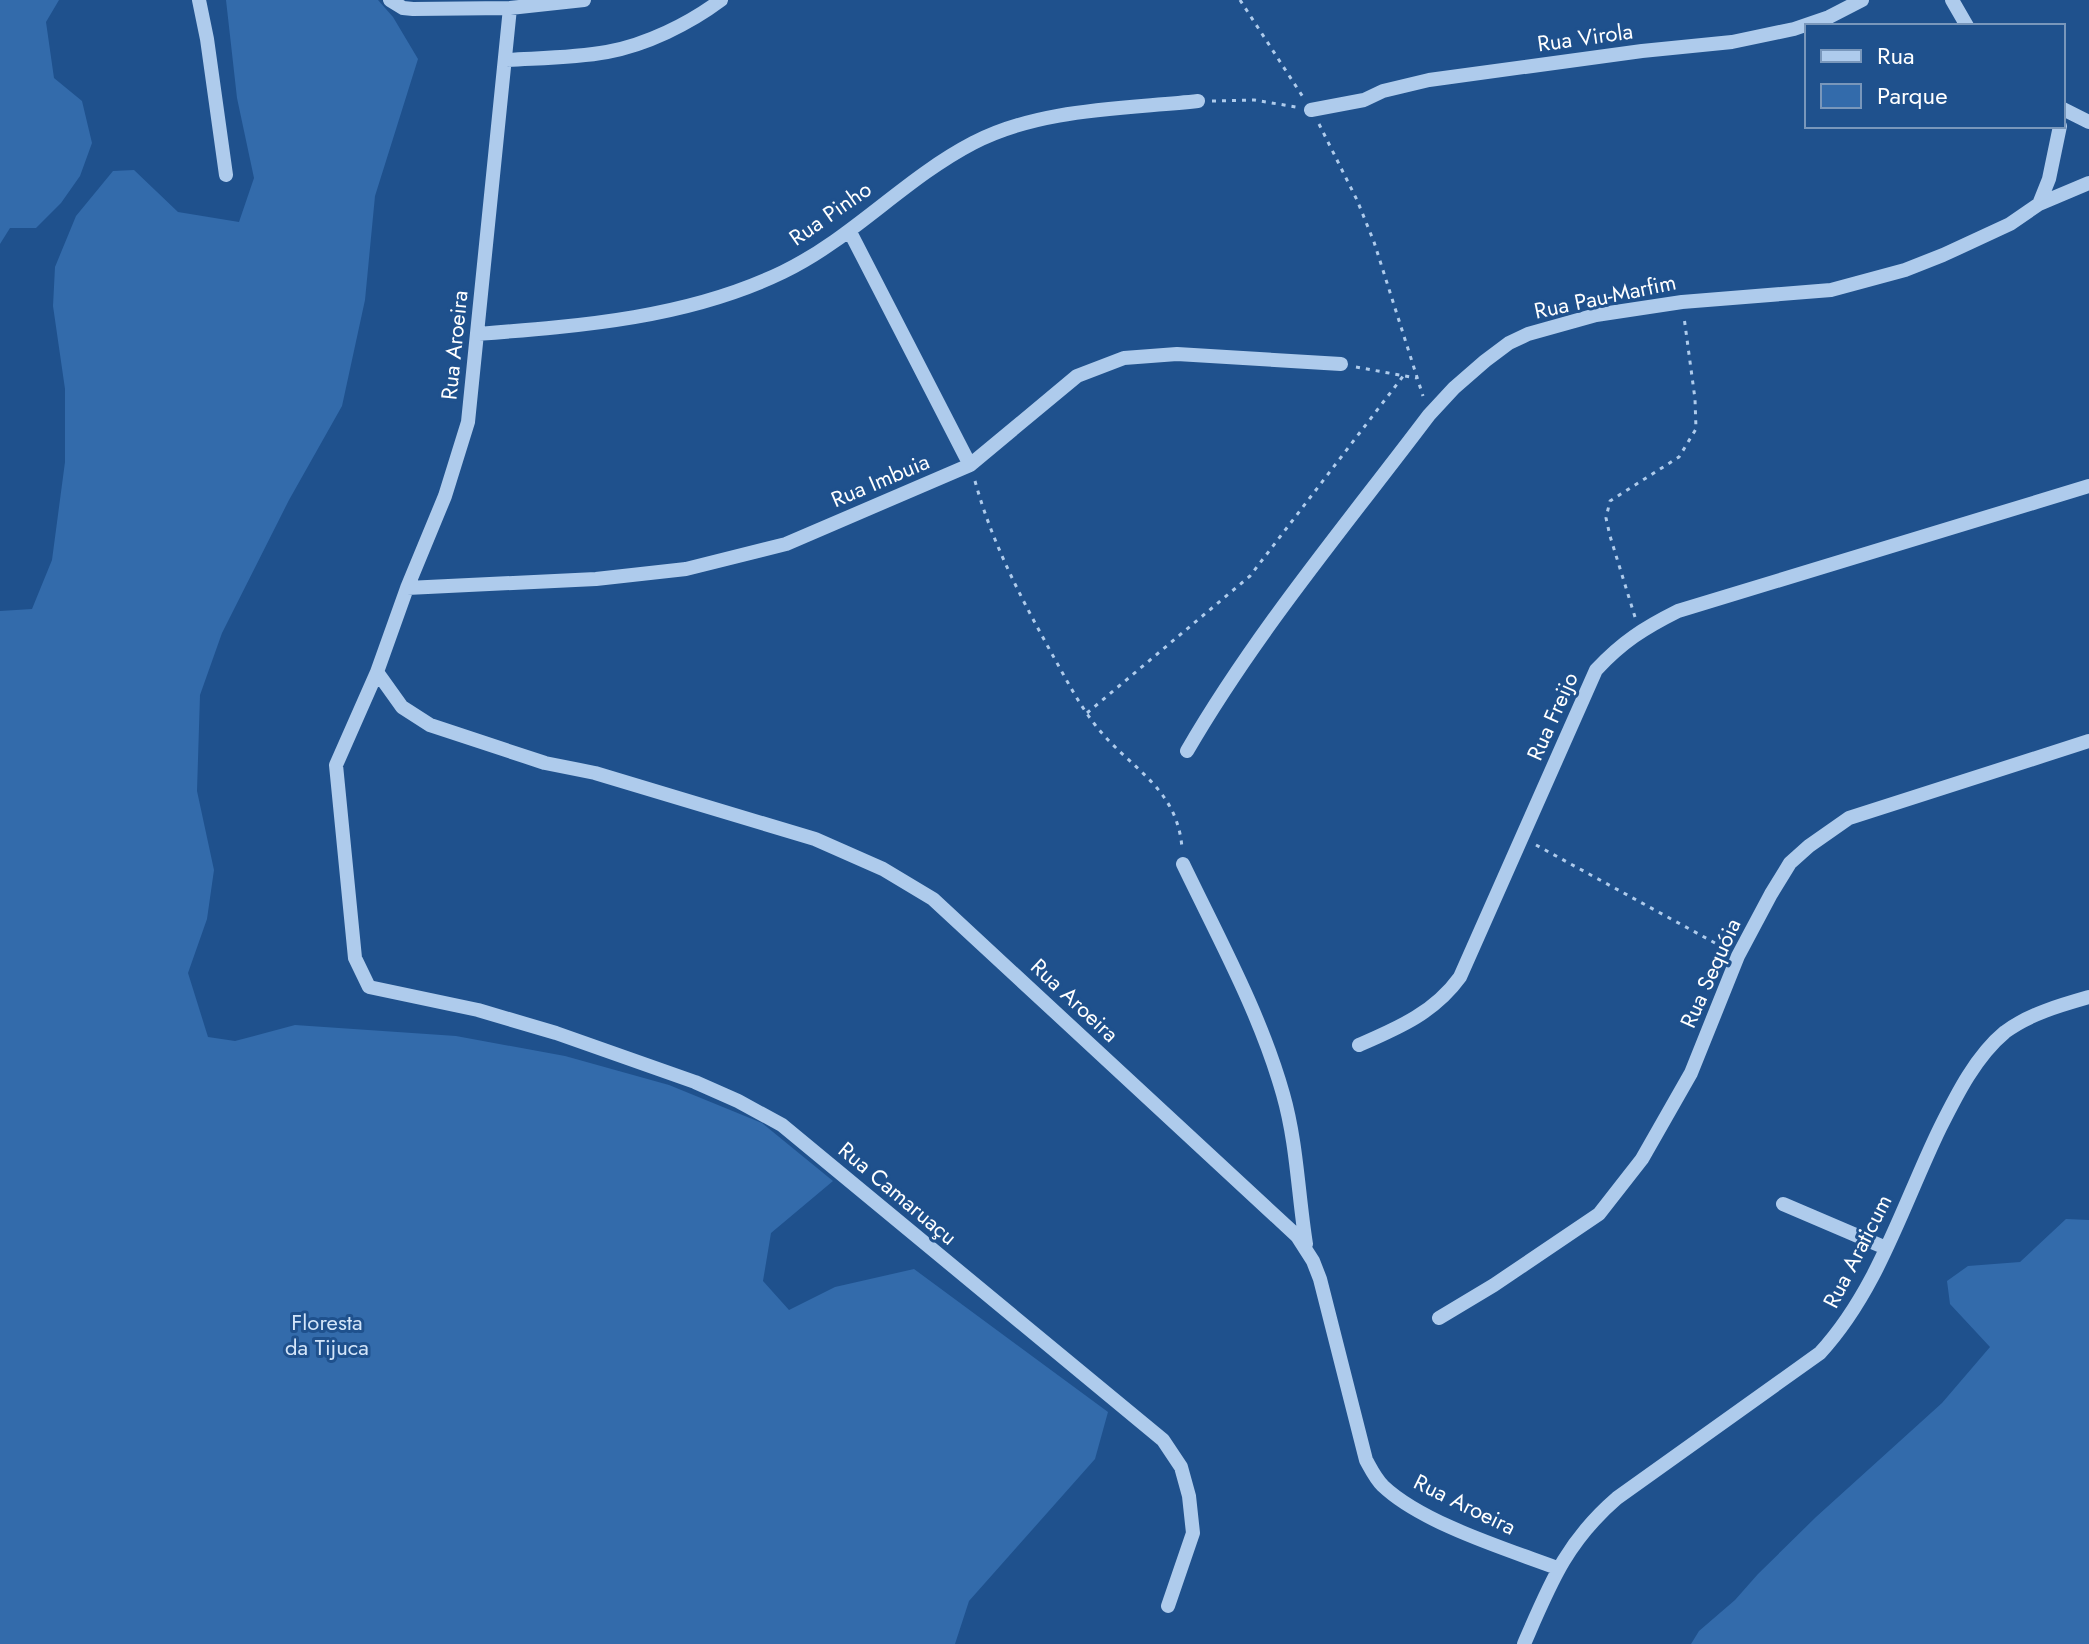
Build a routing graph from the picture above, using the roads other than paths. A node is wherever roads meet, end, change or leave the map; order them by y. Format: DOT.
graph roads {
  1 [pos="199,0"];
  2 [pos="390,0"];
  3 [pos="584,0"];
  4 [pos="721,0"];
  5 [pos="1862,0"];
  6 [pos="1952,0"];
  7 [pos="510,8"];
  8 [pos="1809,24"];
  9 [pos="1966,24"];
  10 [pos="1805,25"];
  11 [pos="506,60"];
  12 [pos="1198,101"];
  13 [pos="1311,110"];
  14 [pos="2065,112"];
  15 [pos="2089,122"];
  16 [pos="2060,128"];
  17 [pos="226,175"];
  18 [pos="2089,183"];
  19 [pos="2039,204"];
  20 [pos="850,232"];
  21 [pos="477,334"];
  22 [pos="1341,364"];
  23 [pos="970,465"];
  24 [pos="2089,486"];
  25 [pos="407,588"];
  26 [pos="377,672"];
  27 [pos="2089,741"];
  28 [pos="1187,751"];
  29 [pos="1183,864"];
  30 [pos="399,994"];
  31 [pos="2089,997"];
  32 [pos="1359,1045"];
  33 [pos="1783,1204"];
  34 [pos="1886,1248"];
  35 [pos="1307,1251"];
  36 [pos="1439,1318"];
  37 [pos="1557,1568"];
  38 [pos="1168,1606"];
  39 [pos="1524,1644"];
  1 -- 17 [label="street"];
  2 -- 7 [label="street"];
  3 -- 7 [label="street"];
  4 -- 11 [label="street"];
  5 -- 8 [label="street, Rua Virola"];
  6 -- 9 [label="street"];
  7 -- 11 [label="street, Rua Aroeira"];
  10 -- 13 [label="street, Rua Virola"];
  11 -- 21 [label="street, Rua Aroeira"];
  12 -- 20 [label="street, Rua Pinho"];
  14 -- 15 [label="street"];
  16 -- 19 [label="street"];
  18 -- 19 [label="street, Rua Pau-Marfim"];
  19 -- 28 [label="street, Rua Pau-Marfim"];
  20 -- 21 [label="street, Rua Pinho"];
  20 -- 23 [label="street"];
  21 -- 25 [label="street, Rua Aroeira"];
  22 -- 23 [label="street, Rua Imbuia"];
  23 -- 25 [label="street, Rua Imbuia"];
  24 -- 32 [label="street, Rua Freijo"];
  25 -- 26 [label="street, Rua Aroeira"];
  26 -- 30 [label="street, Rua Aroeira"];
  26 -- 35 [label="street, Rua Aroeira"];
  27 -- 36 [label="street, Rua Sequóia"];
  29 -- 35 [label="street"];
  30 -- 38 [label="street, Rua Camaruaçu"];
  31 -- 34 [label="street, Rua Araticum"];
  33 -- 34 [label="street"];
  34 -- 37 [label="street, Rua Araticum"];
  35 -- 37 [label="street, Rua Aroeira"];
  37 -- 39 [label="street, Rua Araticum"];
}
